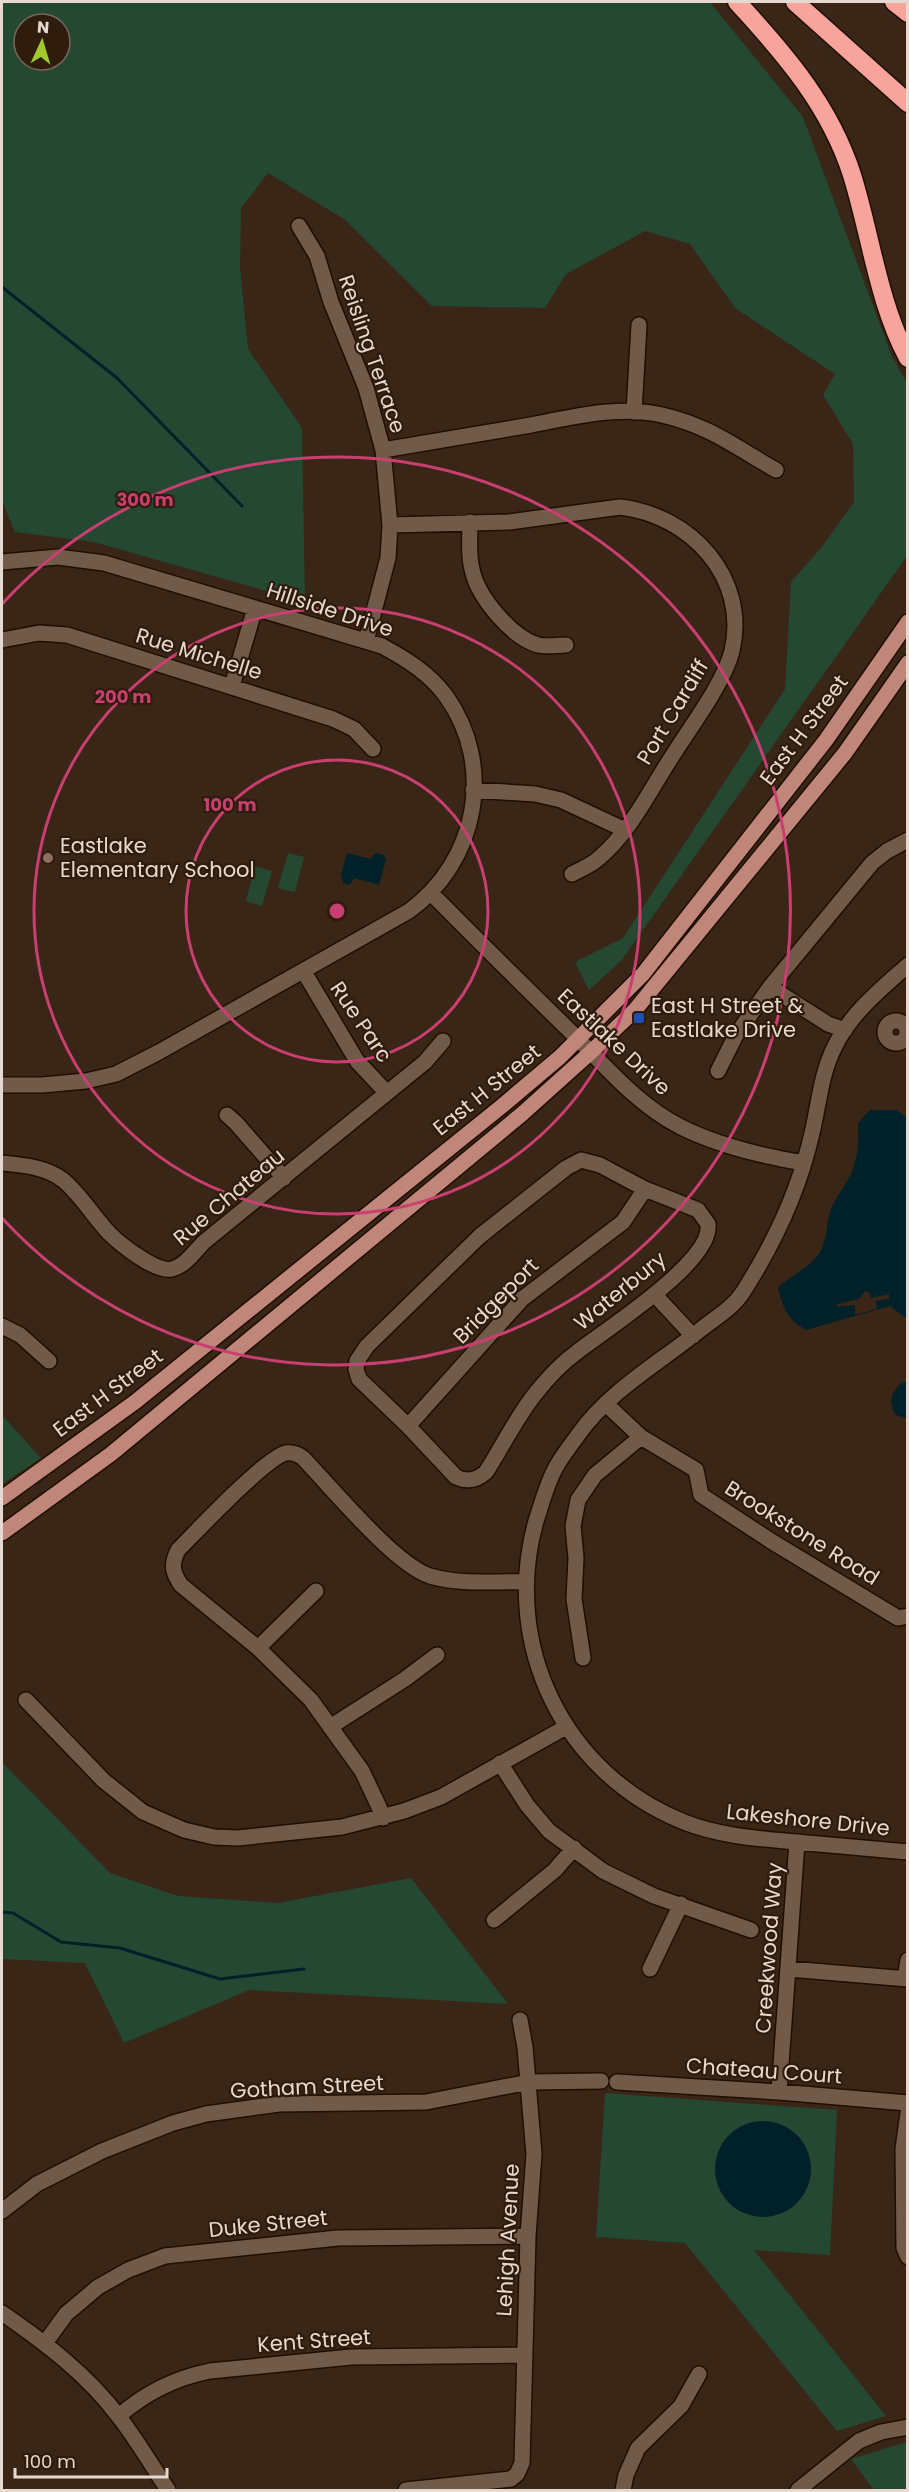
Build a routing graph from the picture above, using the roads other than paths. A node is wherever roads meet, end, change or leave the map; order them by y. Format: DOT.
graph roads {
  1 [pos="737,2"];
  2 [pos="795,2"];
  3 [pos="894,2"];
  4 [pos="908,12"];
  5 [pos="908,103"];
  6 [pos="299,226"];
  7 [pos="639,325"];
  8 [pos="908,358"];
  9 [pos="634,412"];
  10 [pos="383,450"];
  11 [pos="776,470"];
  12 [pos="470,522"];
  13 [pos="390,525"];
  14 [pos="2,562"];
  15 [pos="255,608"];
  16 [pos="908,622"];
  17 [pos="2,639"];
  18 [pos="366,641"];
  19 [pos="566,645"];
  20 [pos="908,663"];
  21 [pos="232,686"];
  22 [pos="373,749"];
  23 [pos="473,790"];
  24 [pos="625,830"];
  25 [pos="908,840"];
  26 [pos="572,874"];
  27 [pos="431,893"];
  28 [pos="908,965"];
  29 [pos="304,972"];
  30 [pos="770,987"];
  31 [pos="845,1030"];
  32 [pos="578,1039"];
  33 [pos="443,1041"];
  34 [pos="591,1052"];
  35 [pos="718,1071"];
  36 [pos="2,1085"];
  37 [pos="387,1093"];
  38 [pos="227,1115"];
  39 [pos="2,1163"];
  40 [pos="804,1163"];
  41 [pos="284,1178"];
  42 [pos="645,1189"];
  43 [pos="655,1295"];
  44 [pos="2,1326"];
  45 [pos="693,1336"];
  46 [pos="49,1361"];
  47 [pos="606,1404"];
  48 [pos="408,1426"];
  49 [pos="641,1437"];
  50 [pos="2,1498"];
  51 [pos="2,1533"];
  52 [pos="526,1582"];
  53 [pos="316,1592"];
  54 [pos="908,1616"];
  55 [pos="258,1648"];
  56 [pos="437,1655"];
  57 [pos="583,1658"];
  58 [pos="26,1700"];
  59 [pos="330,1727"];
  60 [pos="566,1727"];
  61 [pos="500,1763"];
  62 [pos="383,1818"];
  63 [pos="797,1842"];
  64 [pos="574,1848"];
  65 [pos="908,1851"];
  66 [pos="681,1904"];
  67 [pos="494,1920"];
  68 [pos="751,1930"];
  69 [pos="908,1960"];
  70 [pos="650,1969"];
  71 [pos="789,1969"];
  72 [pos="906,1979"];
  73 [pos="520,2020"];
  74 [pos="601,2081"];
  75 [pos="528,2082"];
  76 [pos="617,2082"];
  77 [pos="779,2092"];
  78 [pos="908,2103"];
  79 [pos="908,2113"];
  80 [pos="2,2211"];
  81 [pos="528,2236"];
  82 [pos="908,2257"];
  83 [pos="2,2313"];
  84 [pos="45,2343"];
  85 [pos="524,2355"];
  86 [pos="699,2373"];
  87 [pos="119,2416"];
  88 [pos="908,2427"];
  89 [pos="168,2490"];
  90 [pos="406,2490"];
  91 [pos="623,2490"];
  92 [pos="798,2490"];
  1 -- 8 [label="highway"];
  2 -- 5 [label="highway"];
  3 -- 4 [label="highway"];
  6 -- 10 [label="street, Reisling Terrace"];
  7 -- 9 [label="street"];
  9 -- 10 [label="street"];
  9 -- 11 [label="street"];
  10 -- 13 [label="street, Reisling Terrace"];
  12 -- 13 [label="street, Port Cardiff"];
  12 -- 19 [label="street"];
  12 -- 24 [label="street, Port Cardiff"];
  13 -- 18 [label="street, Reisling Terrace"];
  14 -- 15 [label="street, Hillside Drive"];
  15 -- 18 [label="street, Hillside Drive"];
  15 -- 21 [label="street"];
  16 -- 32 [label="main road, East H Street"];
  17 -- 21 [label="street, Rue Michelle"];
  18 -- 23 [label="street, Hillside Drive"];
  20 -- 34 [label="main road, East H Street"];
  21 -- 22 [label="street, Rue Michelle"];
  23 -- 24 [label="street"];
  23 -- 27 [label="street, Hillside Drive"];
  24 -- 26 [label="street, Port Cardiff"];
  25 -- 30 [label="street"];
  27 -- 29 [label="street, Hillside Drive"];
  27 -- 32 [label="street, Eastlake Drive"];
  28 -- 31 [label="street, Lakeshore Drive"];
  29 -- 36 [label="street, Hillside Drive"];
  29 -- 37 [label="street, Rue Parc"];
  30 -- 31 [label="street"];
  30 -- 35 [label="street"];
  31 -- 40 [label="street, Lakeshore Drive"];
  32 -- 34 [label="street, Eastlake Drive"];
  32 -- 50 [label="main road, East H Street"];
  33 -- 37 [label="street, Rue Chateau"];
  34 -- 40 [label="street, Eastlake Drive"];
  34 -- 51 [label="main road, East H Street"];
  37 -- 41 [label="street, Rue Chateau"];
  38 -- 41 [label="street"];
  39 -- 41 [label="street, Rue Chateau"];
  40 -- 45 [label="street, Lakeshore Drive"];
  42 -- 43 [label="street, Waterbury"];
  42 -- 48 [label="street, Bridgeport"];
  42 -- 48 [label="street, Waterbury"];
  43 -- 45 [label="street"];
  43 -- 48 [label="street, Waterbury"];
  44 -- 46 [label="street"];
  45 -- 47 [label="street, Lakeshore Drive"];
  47 -- 49 [label="street, Brookstone Road"];
  47 -- 52 [label="street, Lakeshore Drive"];
  49 -- 54 [label="street, Brookstone Road"];
  49 -- 57 [label="street"];
  52 -- 55 [label="street"];
  52 -- 60 [label="street, Lakeshore Drive"];
  53 -- 55 [label="street"];
  55 -- 59 [label="street"];
  56 -- 59 [label="street"];
  58 -- 62 [label="street"];
  59 -- 62 [label="street"];
  60 -- 61 [label="street"];
  60 -- 63 [label="street, Lakeshore Drive"];
  61 -- 62 [label="street"];
  61 -- 64 [label="street"];
  63 -- 65 [label="street, Lakeshore Drive"];
  63 -- 71 [label="street, Creekwood Way"];
  64 -- 66 [label="street"];
  64 -- 67 [label="street"];
  66 -- 68 [label="street"];
  66 -- 70 [label="street"];
  69 -- 72 [label="street"];
  71 -- 72 [label="street"];
  71 -- 77 [label="street, Creekwood Way"];
  73 -- 75 [label="street, Lehigh Avenue"];
  74 -- 75 [label="street, Gotham Street"];
  75 -- 80 [label="street, Gotham Street"];
  75 -- 81 [label="street, Lehigh Avenue"];
  76 -- 77 [label="street, Chateau Court"];
  77 -- 78 [label="street, Chateau Court"];
  79 -- 82 [label="street"];
  81 -- 84 [label="street, Duke Street"];
  81 -- 85 [label="street, Lehigh Avenue"];
  83 -- 84 [label="street"];
  84 -- 87 [label="street"];
  85 -- 87 [label="street, Kent Street"];
  85 -- 90 [label="street, Lehigh Avenue"];
  86 -- 91 [label="street"];
  87 -- 89 [label="street"];
  88 -- 92 [label="street"];
}
